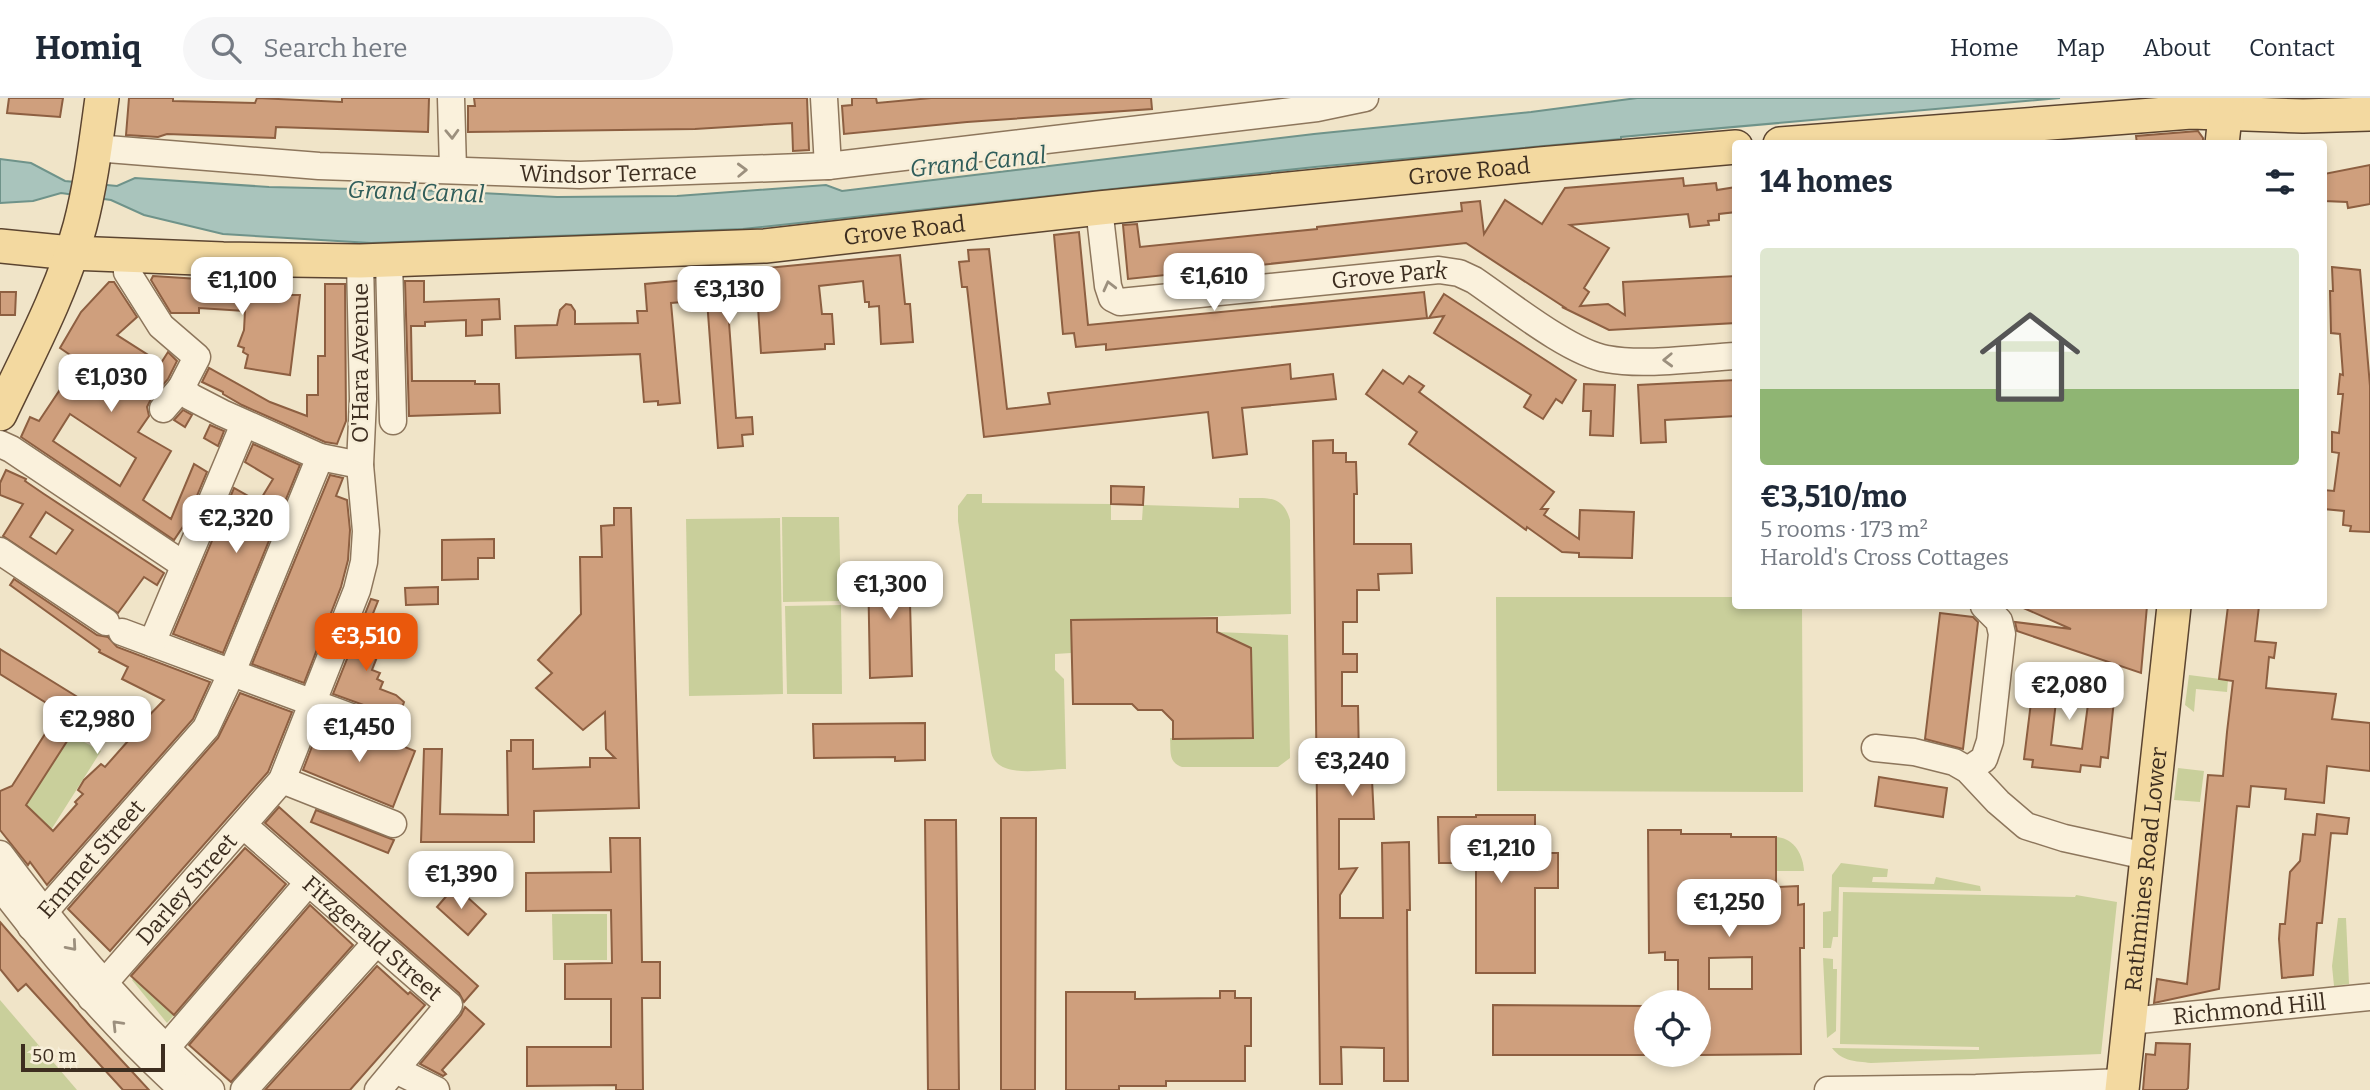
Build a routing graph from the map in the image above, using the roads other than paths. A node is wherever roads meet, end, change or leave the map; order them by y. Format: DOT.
graph roads {
  1 [pos="102,98"];
  2 [pos="451,98"];
  3 [pos="824,98"];
  4 [pos="1357,99"];
  5 [pos="2370,114"];
  6 [pos="2225,118"];
  7 [pos="1830,140"];
  8 [pos="1732,147"];
  9 [pos="93,159"];
  10 [pos="828,166"];
  11 [pos="453,169"];
  12 [pos="1099,208"];
  13 [pos="0,246"];
  14 [pos="71,253"];
  15 [pos="132,255"];
  16 [pos="375,261"];
  17 [pos="1732,356"];
  18 [pos="181,388"];
  19 [pos="163,409"];
  20 [pos="0,414"];
  21 [pos="393,422"];
  22 [pos="244,424"];
  23 [pos="0,444"];
  24 [pos="320,457"];
  25 [pos="360,465"];
  26 [pos="0,551"];
  27 [pos="184,565"];
  28 [pos="1987,609"];
  29 [pos="2174,609"];
  30 [pos="152,643"];
  31 [pos="232,672"];
  32 [pos="312,701"];
  33 [pos="386,730"];
  34 [pos="1875,748"];
  35 [pos="1968,770"];
  36 [pos="282,780"];
  37 [pos="393,824"];
  38 [pos="243,825"];
  39 [pos="0,854"];
  40 [pos="2146,856"];
  41 [pos="308,883"];
  42 [pos="0,886"];
  43 [pos="37,920"];
  44 [pos="376,943"];
  45 [pos="97,990"];
  46 [pos="2370,998"];
  47 [pos="2129,1021"];
  48 [pos="159,1056"];
  49 [pos="396,1070"];
  50 [pos="2122,1086"];
  51 [pos="183,1090"];
  52 [pos="211,1090"];
  53 [pos="244,1090"];
  54 [pos="378,1090"];
  55 [pos="436,1090"];
  56 [pos="1828,1090"];
  1 -- 9 [label="main road"];
  2 -- 11 [label="street, one-way"];
  3 -- 10 [label="street"];
  4 -- 10 [label="street, Windsor Terrace"];
  5 -- 6 [label="main road"];
  6 -- 7 [label="main road"];
  8 -- 12 [label="main road, Grove Road"];
  9 -- 11 [label="street, Windsor Terrace"];
  9 -- 14 [label="main road"];
  11 -- 10 [label="street, Windsor Terrace, one-way"];
  12 -- 16 [label="main road, Grove Road"];
  17 -- 12 [label="street, Grove Park, one-way"];
  13 -- 14 [label="main road, Grove Road"];
  14 -- 15 [label="main road, Grove Road"];
  14 -- 20 [label="main road"];
  15 -- 16 [label="main road, Grove Road"];
  15 -- 18 [label="street"];
  16 -- 21 [label="street"];
  16 -- 25 [label="street, O'Hara Avenue"];
  18 -- 19 [label="street"];
  18 -- 22 [label="street"];
  22 -- 24 [label="street"];
  22 -- 27 [label="street"];
  23 -- 27 [label="street"];
  24 -- 25 [label="street"];
  24 -- 31 [label="street, Emmet Street"];
  25 -- 32 [label="street, O'Hara Avenue"];
  26 -- 30 [label="street"];
  27 -- 30 [label="street"];
  28 -- 35 [label="street"];
  29 -- 40 [label="main road, Rathmines Road Lower"];
  30 -- 31 [label="street"];
  31 -- 32 [label="street"];
  31 -- 43 [label="street, Emmet Street"];
  32 -- 33 [label="street"];
  32 -- 36 [label="street, O'Hara Avenue"];
  34 -- 35 [label="street"];
  35 -- 40 [label="street"];
  36 -- 37 [label="street"];
  36 -- 38 [label="street, Darley Street"];
  38 -- 41 [label="street, Fitzgerald Street"];
  38 -- 45 [label="street, Darley Street"];
  39 -- 43 [label="street"];
  40 -- 47 [label="main road, Rathmines Road Lower"];
  41 -- 44 [label="street, Fitzgerald Street"];
  41 -- 48 [label="street"];
  42 -- 43 [label="street"];
  43 -- 45 [label="street"];
  44 -- 49 [label="street, Fitzgerald Street"];
  44 -- 53 [label="street"];
  45 -- 48 [label="street"];
  46 -- 47 [label="street, Richmond Hill"];
  47 -- 50 [label="main road, Rathmines Road Lower"];
  48 -- 51 [label="street"];
  48 -- 52 [label="street"];
  49 -- 54 [label="street, Fitzgerald Street"];
  49 -- 55 [label="street"];
  50 -- 56 [label="street"];
}
